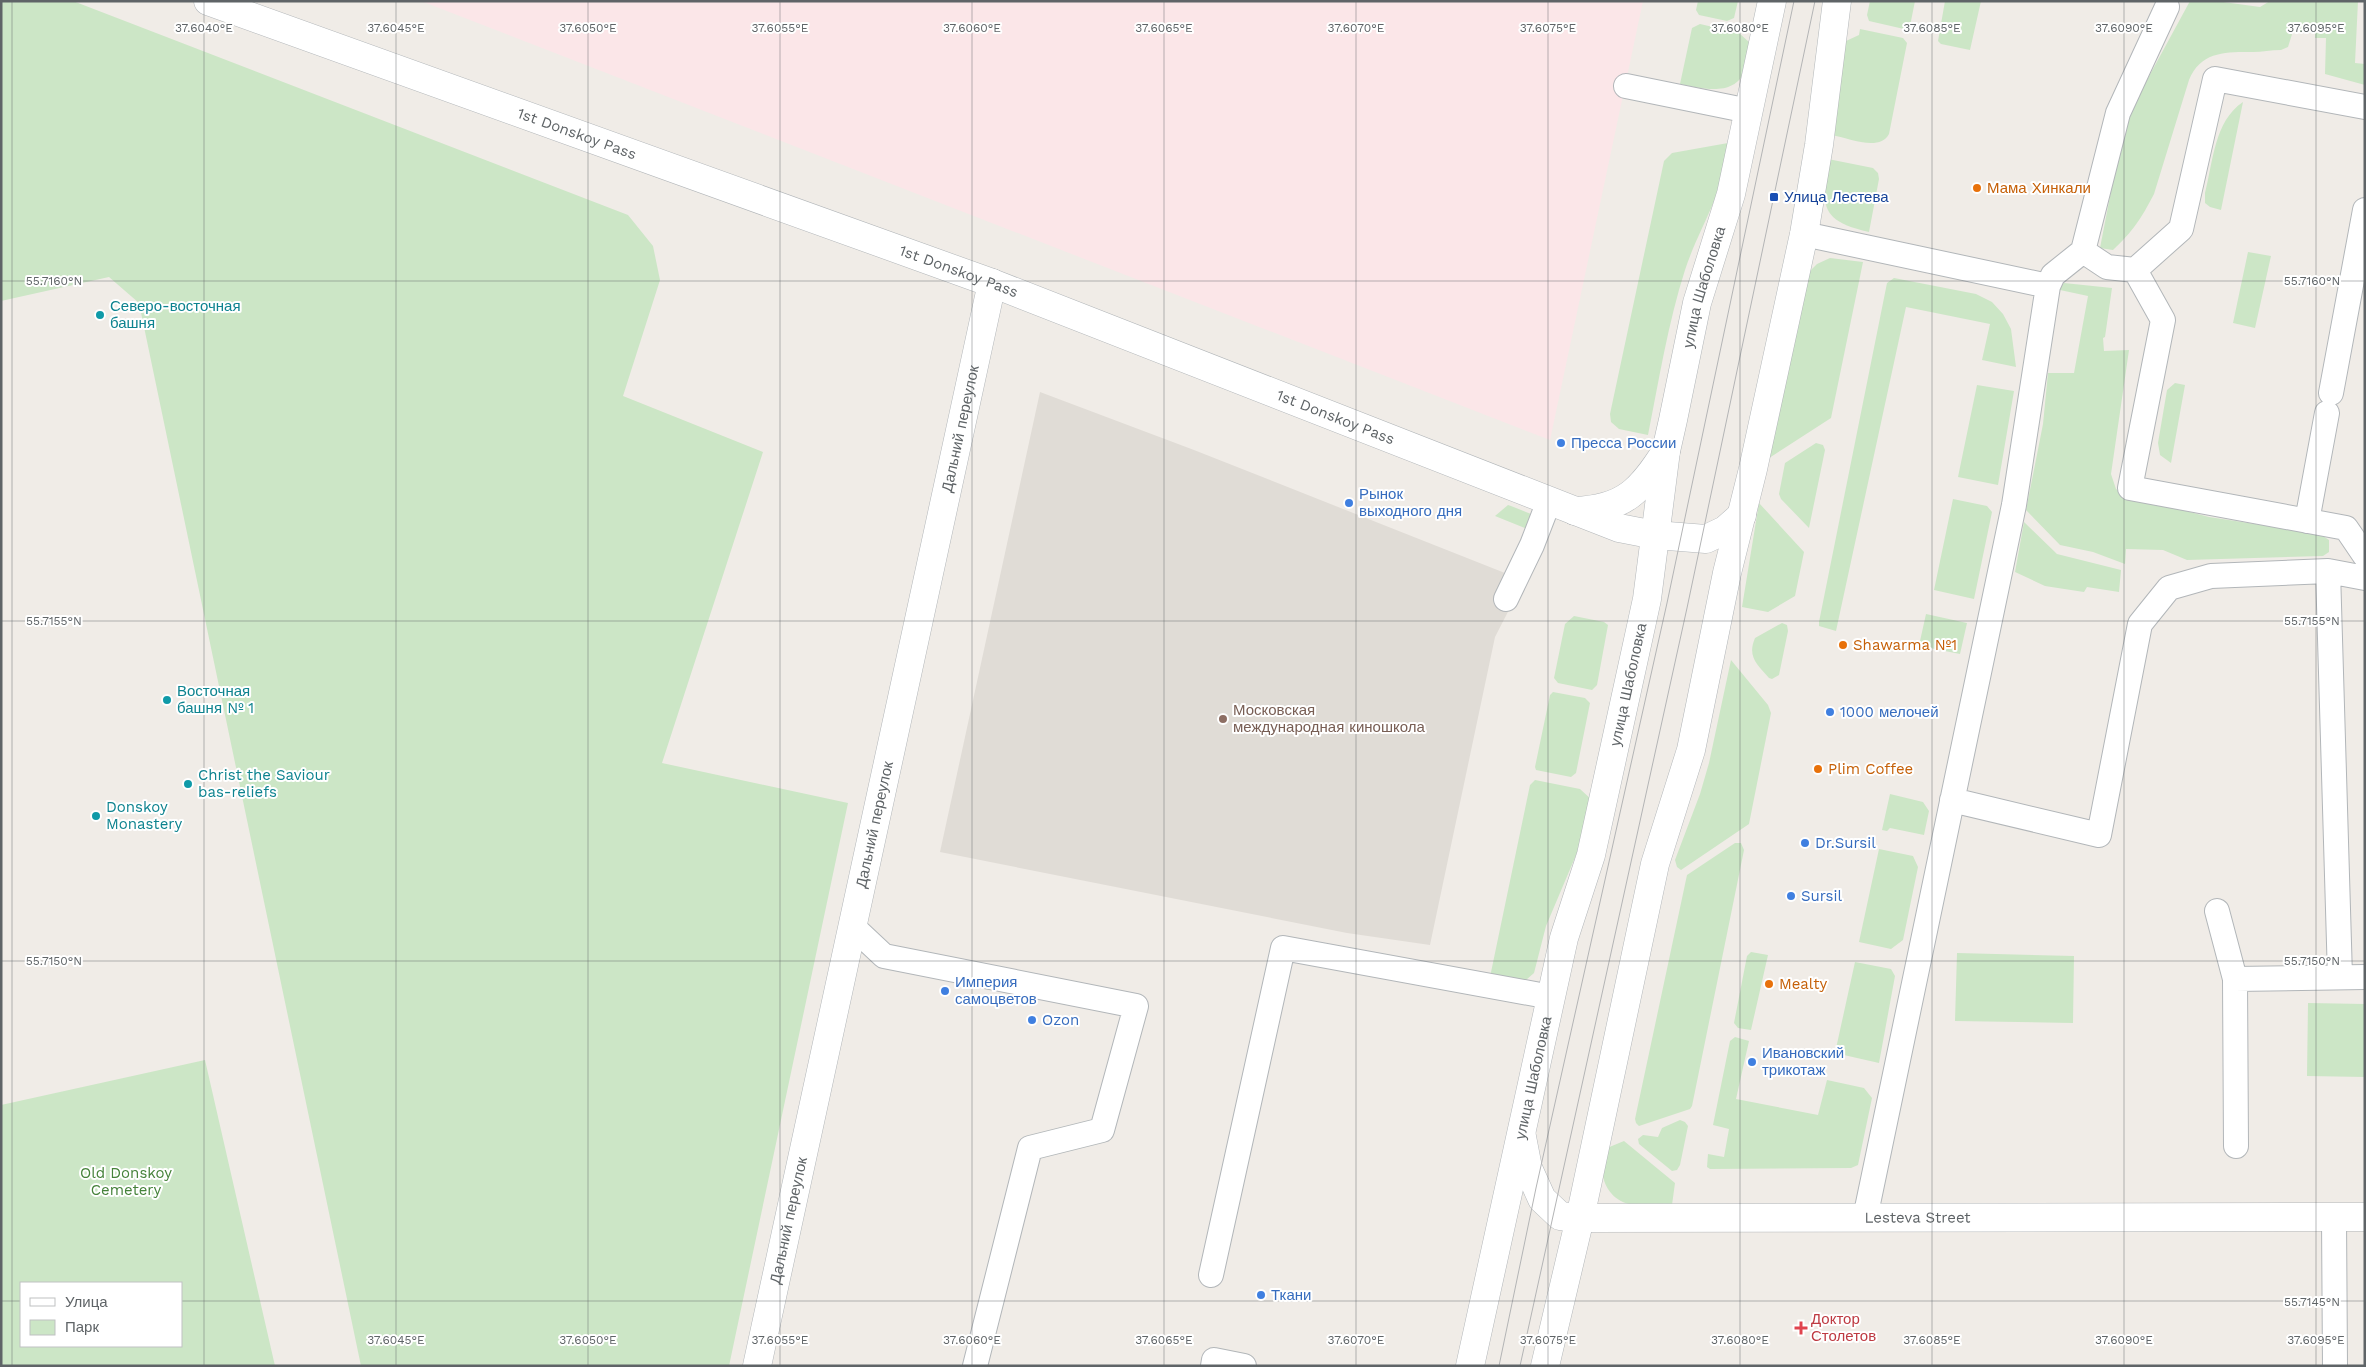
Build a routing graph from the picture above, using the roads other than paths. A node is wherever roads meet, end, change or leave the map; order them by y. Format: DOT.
graph roads {
  1 [pos="208,1"];
  2 [pos="1772,1"];
  3 [pos="1837,1"];
  4 [pos="2167,7"];
  5 [pos="1626,86"];
  6 [pos="2365,107"];
  7 [pos="1749,112"];
  8 [pos="2365,210"];
  9 [pos="1804,234"];
  10 [pos="2082,251"];
  11 [pos="2135,270"];
  12 [pos="992,283"];
  13 [pos="2048,286"];
  14 [pos="1666,451"];
  15 [pos="1561,506"];
  16 [pos="1742,515"];
  17 [pos="2307,521"];
  18 [pos="1656,535"];
  19 [pos="1706,539"];
  20 [pos="2365,556"];
  21 [pos="2328,571"];
  22 [pos="1726,573"];
  23 [pos="2365,578"];
  24 [pos="1506,599"];
  25 [pos="1952,800"];
  26 [pos="2216,911"];
  27 [pos="852,926"];
  28 [pos="2340,977"];
  29 [pos="2365,977"];
  30 [pos="2235,979"];
  31 [pos="1551,997"];
  32 [pos="1522,1137"];
  33 [pos="2236,1146"];
  34 [pos="2365,1217"];
  35 [pos="1580,1218"];
  36 [pos="1865,1218"];
  37 [pos="2334,1218"];
  38 [pos="1211,1275"];
  39 [pos="757,1366"];
  40 [pos="975,1366"];
  41 [pos="1213,1366"];
  42 [pos="1244,1366"];
  43 [pos="1470,1366"];
  44 [pos="1545,1366"];
  45 [pos="2336,1366"];
  1 -- 12 [label="street, 1st Donskoy Pass"];
  2 -- 7 [label="street, улица Шаболовка"];
  3 -- 9 [label="street"];
  4 -- 10 [label="lane"];
  5 -- 7 [label="lane"];
  6 -- 11 [label="lane"];
  7 -- 14 [label="street, улица Шаболовка"];
  8 -- 17 [label="lane"];
  9 -- 13 [label="lane"];
  9 -- 16 [label="street"];
  10 -- 11 [label="lane"];
  10 -- 13 [label="lane"];
  11 -- 17 [label="lane"];
  12 -- 15 [label="street, 1st Donskoy Pass"];
  12 -- 27 [label="street, Дальний переулок"];
  13 -- 25 [label="lane"];
  14 -- 15 [label="street"];
  14 -- 18 [label="street, улица Шаболовка"];
  15 -- 18 [label="street, 1st Donskoy Pass"];
  15 -- 24 [label="lane"];
  16 -- 19 [label="street"];
  16 -- 22 [label="street"];
  17 -- 20 [label="lane"];
  18 -- 19 [label="street, 1st Donskoy Pass"];
  18 -- 31 [label="street, улица Шаболовка"];
  19 -- 22 [label="street"];
  21 -- 23 [label="lane"];
  21 -- 25 [label="lane"];
  21 -- 28 [label="lane"];
  22 -- 35 [label="street"];
  25 -- 36 [label="lane"];
  26 -- 30 [label="lane"];
  27 -- 39 [label="street, Дальний переулок"];
  27 -- 40 [label="lane"];
  28 -- 29 [label="lane"];
  28 -- 30 [label="lane"];
  30 -- 33 [label="lane"];
  31 -- 32 [label="street, улица Шаболовка"];
  31 -- 38 [label="lane"];
  32 -- 35 [label="street, Lesteva Street"];
  32 -- 43 [label="street, улица Шаболовка"];
  34 -- 37 [label="street, Lesteva Street"];
  35 -- 36 [label="street, Lesteva Street"];
  35 -- 44 [label="street"];
  36 -- 37 [label="street, Lesteva Street"];
  37 -- 45 [label="lane"];
  41 -- 42 [label="lane"];
}
